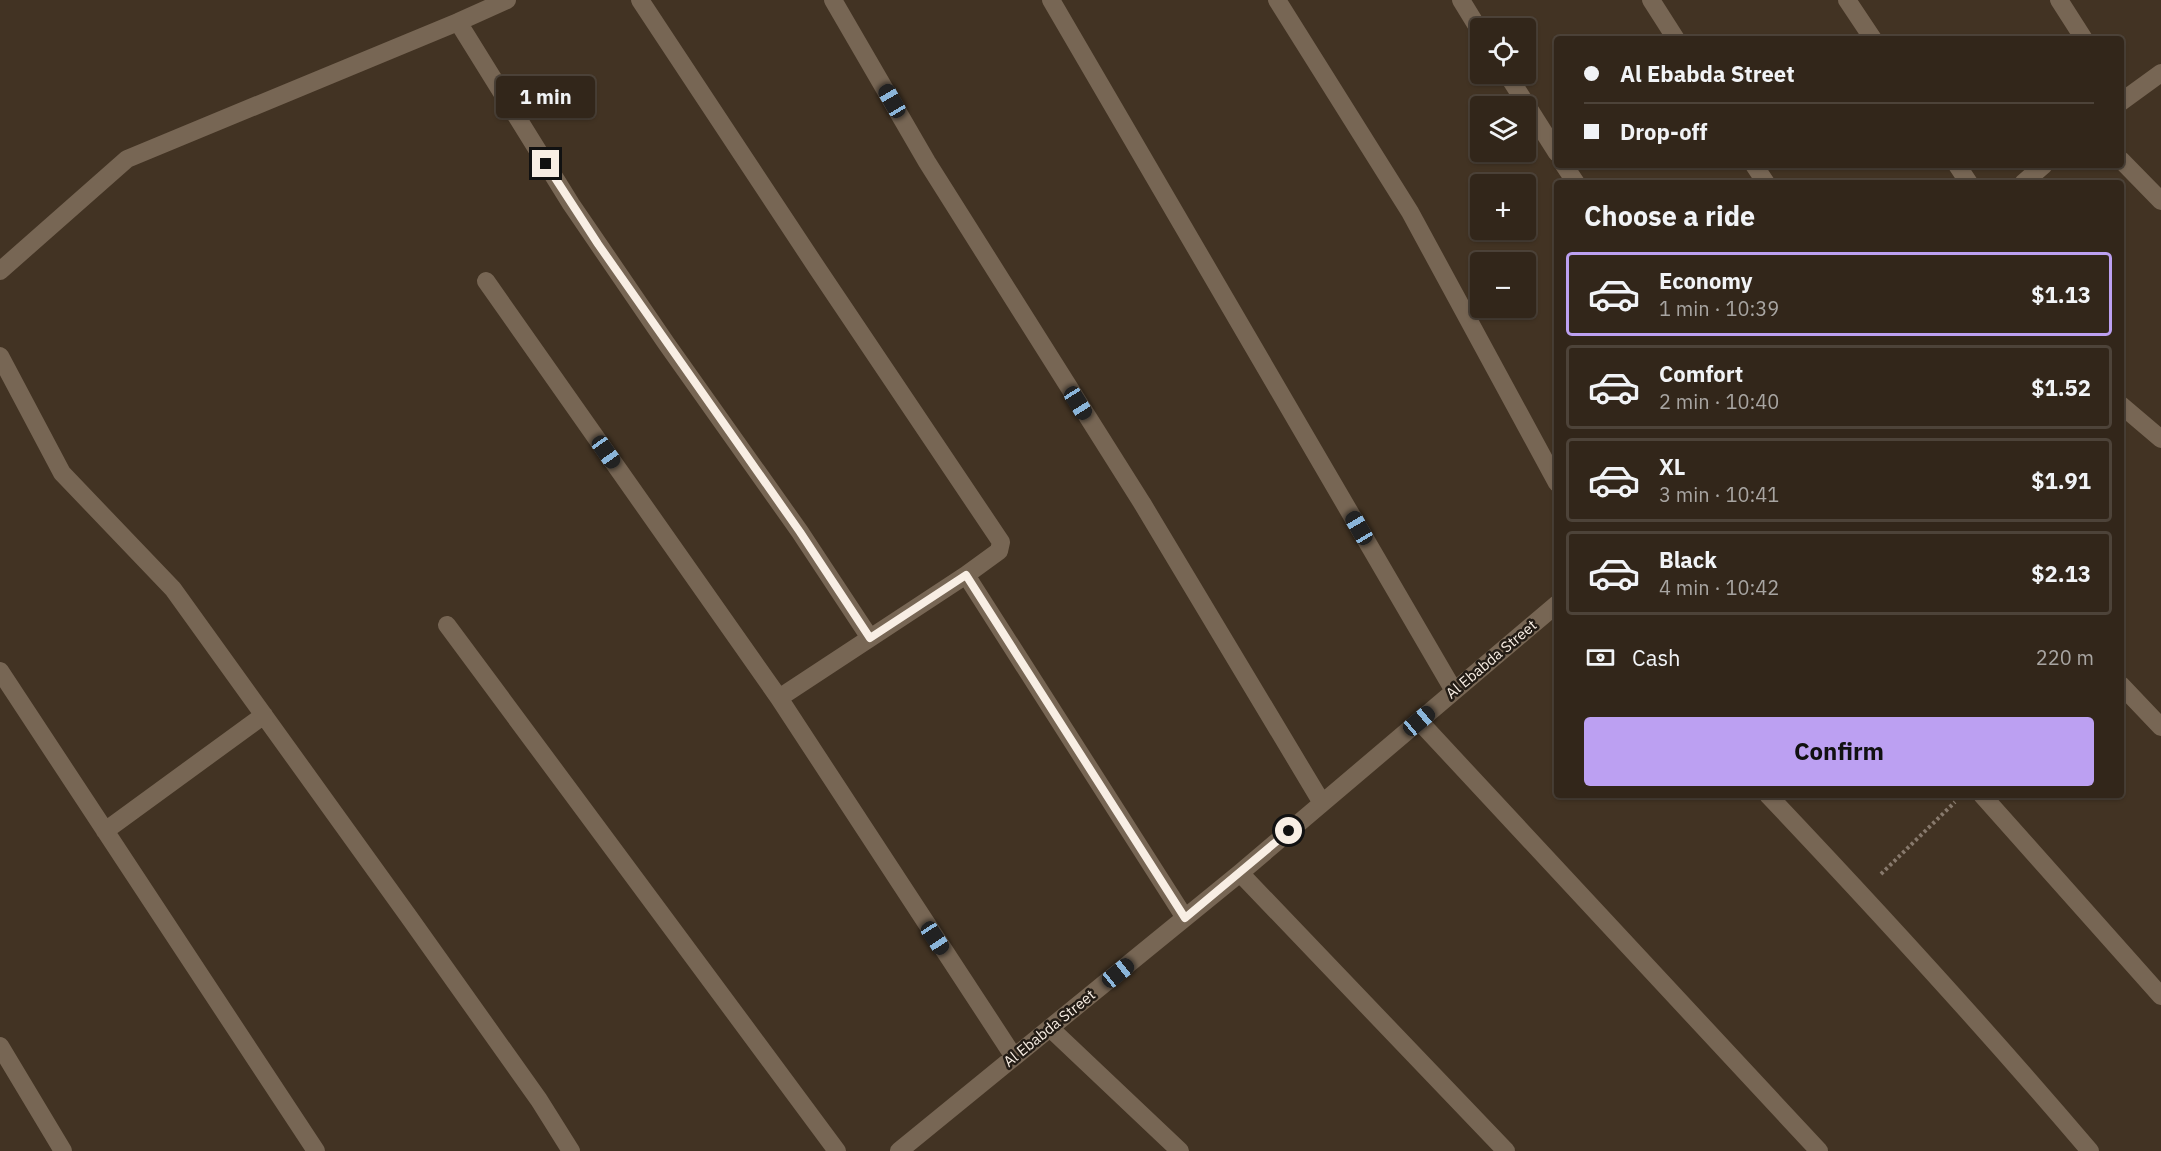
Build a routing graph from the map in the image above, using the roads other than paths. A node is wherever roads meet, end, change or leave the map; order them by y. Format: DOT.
graph roads {
  1 [pos="507,0"];
  2 [pos="640,0"];
  3 [pos="833,0"];
  4 [pos="1051,0"];
  5 [pos="1277,0"];
  6 [pos="1461,0"];
  7 [pos="1651,0"];
  8 [pos="1847,0"];
  9 [pos="2059,0"];
  10 [pos="1472,18"];
  11 [pos="458,22"];
  12 [pos="1674,36"];
  13 [pos="1871,36"];
  14 [pos="2082,36"];
  15 [pos="2161,73"];
  16 [pos="1513,84"];
  17 [pos="2124,98"];
  18 [pos="1554,148"];
  19 [pos="2124,163"];
  20 [pos="2040,168"];
  21 [pos="2026,180"];
  22 [pos="2161,201"];
  23 [pos="0,271"];
  24 [pos="486,281"];
  25 [pos="0,356"];
  26 [pos="2124,408"];
  27 [pos="2161,439"];
  28 [pos="1554,477"];
  29 [pos="966,575"];
  30 [pos="1554,607"];
  31 [pos="447,625"];
  32 [pos="870,638"];
  33 [pos="0,671"];
  34 [pos="2124,688"];
  35 [pos="1454,691"];
  36 [pos="779,698"];
  37 [pos="264,715"];
  38 [pos="1419,721"];
  39 [pos="2161,727"];
  40 [pos="1771,798"];
  41 [pos="1985,798"];
  42 [pos="1322,803"];
  43 [pos="105,831"];
  44 [pos="1240,873"];
  45 [pos="1185,918"];
  46 [pos="2161,996"];
  47 [pos="1050,1028"];
  48 [pos="0,1046"];
  49 [pos="1014,1057"];
  50 [pos="63,1151"];
  51 [pos="316,1151"];
  52 [pos="571,1151"];
  53 [pos="837,1151"];
  54 [pos="899,1151"];
  55 [pos="1180,1151"];
  56 [pos="1506,1151"];
  57 [pos="1819,1151"];
  58 [pos="2090,1151"];
  1 -- 11 [label="street"];
  2 -- 29 [label="street"];
  3 -- 42 [label="street"];
  4 -- 35 [label="street"];
  5 -- 28 [label="street"];
  6 -- 10 [label="street"];
  7 -- 12 [label="street"];
  8 -- 13 [label="street"];
  9 -- 14 [label="street"];
  11 -- 23 [label="street"];
  11 -- 32 [label="street"];
  15 -- 17 [label="street"];
  16 -- 18 [label="street"];
  19 -- 22 [label="street"];
  20 -- 21 [label="street"];
  24 -- 36 [label="street"];
  25 -- 37 [label="street"];
  26 -- 27 [label="street"];
  29 -- 32 [label="street"];
  29 -- 45 [label="street"];
  30 -- 35 [label="street, Al Ebabda Street"];
  31 -- 53 [label="street"];
  32 -- 36 [label="street"];
  33 -- 43 [label="street"];
  34 -- 39 [label="street"];
  35 -- 38 [label="street, Al Ebabda Street"];
  36 -- 49 [label="street"];
  37 -- 43 [label="street"];
  37 -- 52 [label="street"];
  38 -- 42 [label="street, Al Ebabda Street"];
  38 -- 57 [label="street"];
  40 -- 58 [label="street"];
  41 -- 46 [label="street"];
  42 -- 44 [label="street, Al Ebabda Street"];
  43 -- 51 [label="street"];
  44 -- 45 [label="street, Al Ebabda Street"];
  44 -- 56 [label="street"];
  45 -- 47 [label="street, Al Ebabda Street"];
  47 -- 49 [label="street, Al Ebabda Street"];
  47 -- 55 [label="street"];
  48 -- 50 [label="street"];
  49 -- 54 [label="street, Al Ebabda Street"];
}
